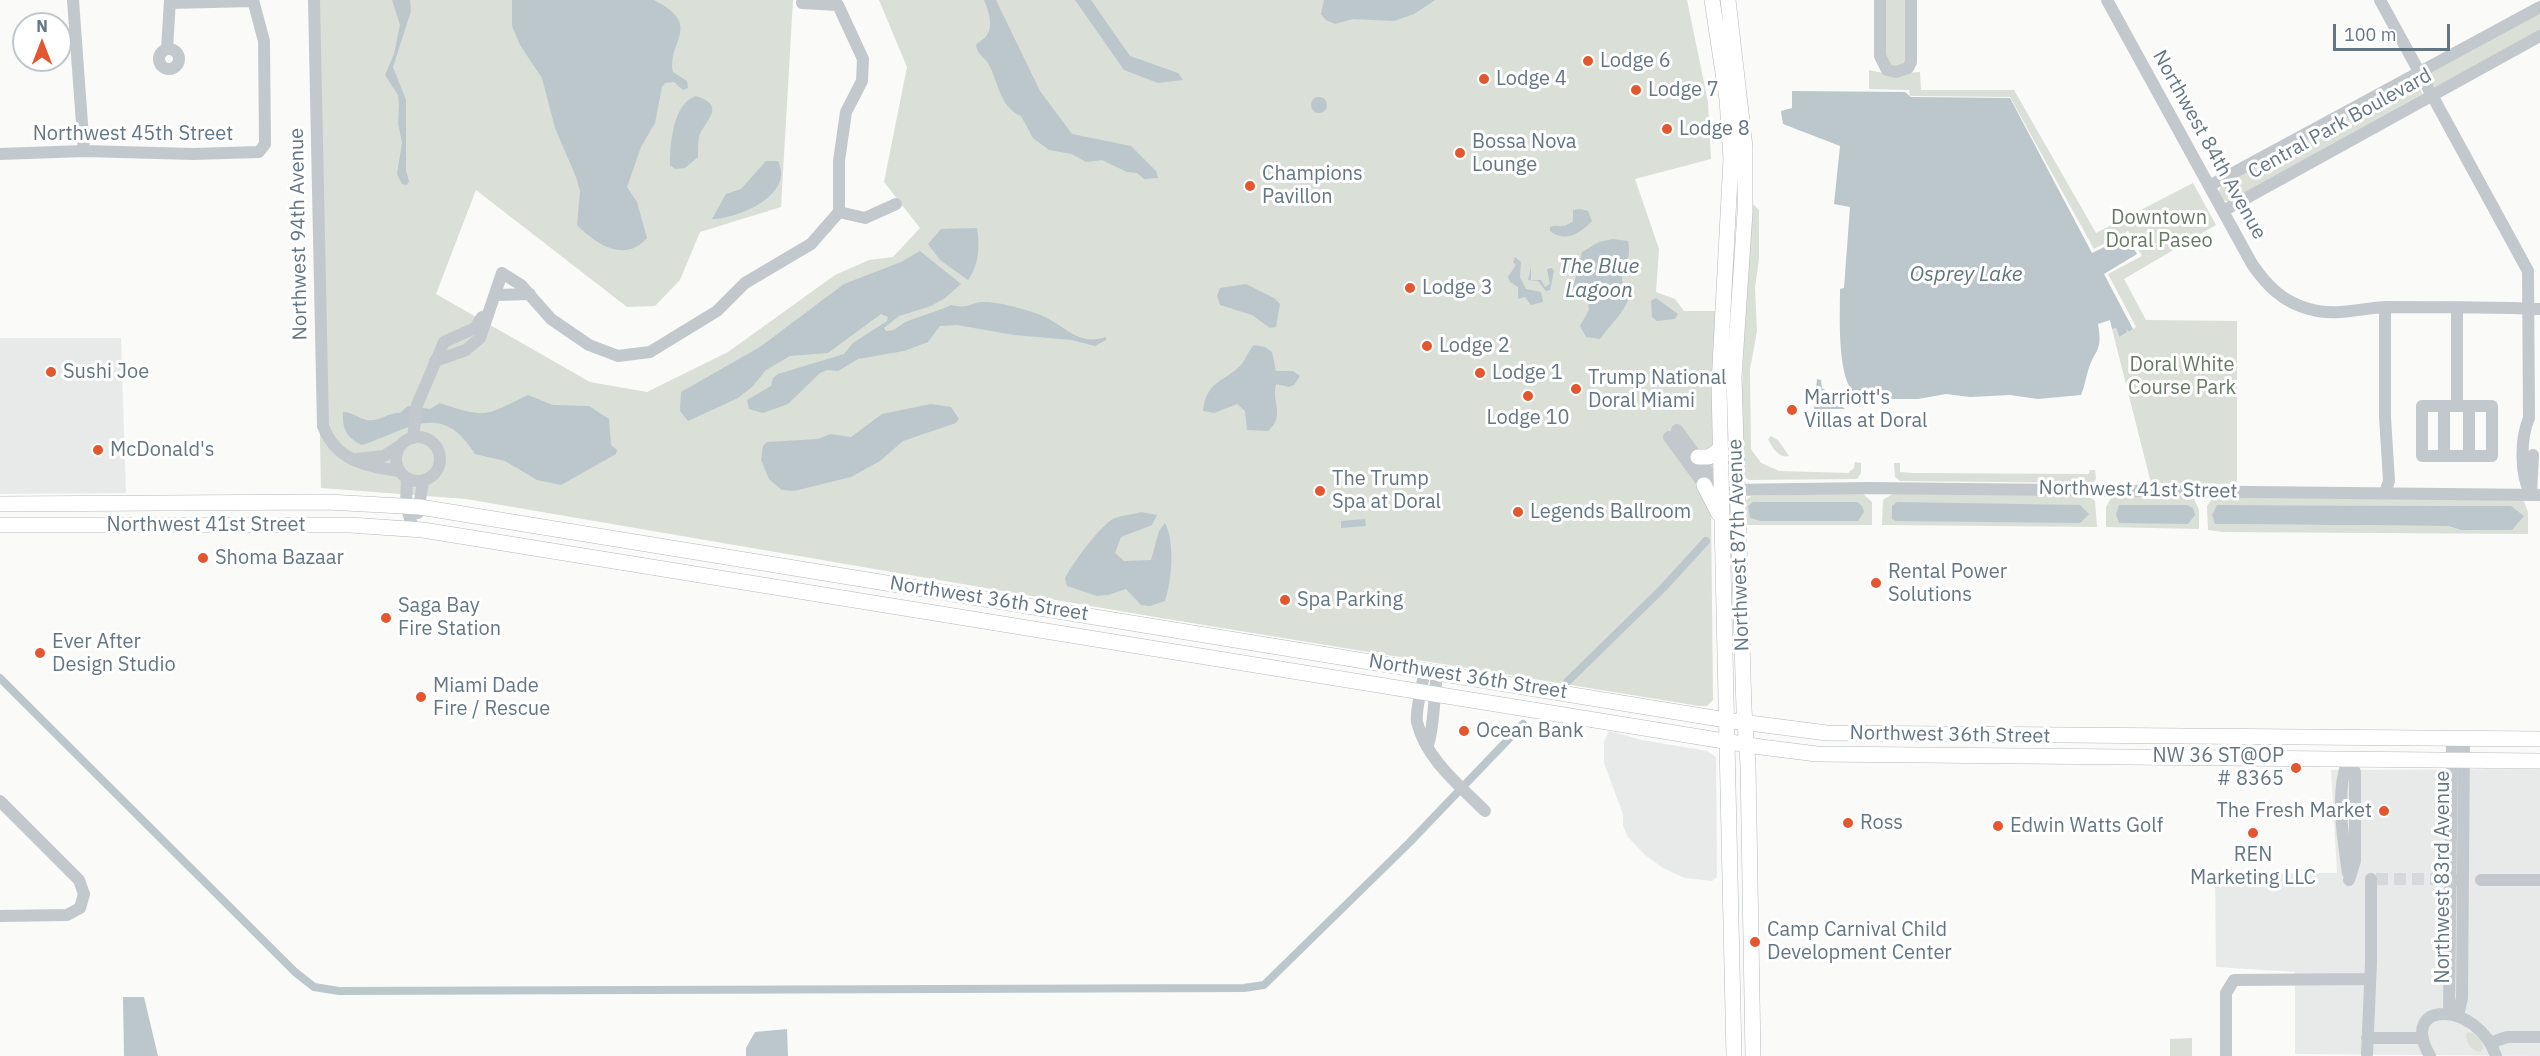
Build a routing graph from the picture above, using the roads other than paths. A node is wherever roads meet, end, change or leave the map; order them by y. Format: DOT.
graph roads {
  1 [pos="73,0"];
  2 [pos="314,0"];
  3 [pos="1712,0"];
  4 [pos="1728,0"];
  5 [pos="1880,0"];
  6 [pos="1911,0"];
  7 [pos="2107,0"];
  8 [pos="2380,0"];
  9 [pos="170,1"];
  10 [pos="253,1"];
  11 [pos="802,3"];
  12 [pos="2540,7"];
  13 [pos="2540,36"];
  14 [pos="167,49"];
  15 [pos="2419,72"];
  16 [pos="2432,96"];
  17 [pos="84,151"];
  18 [pos="0,154"];
  19 [pos="1739,175"];
  20 [pos="2209,186"];
  21 [pos="896,204"];
  22 [pos="2223,211"];
  23 [pos="839,212"];
  24 [pos="530,294"];
  25 [pos="496,295"];
  26 [pos="2385,308"];
  27 [pos="2457,308"];
  28 [pos="2535,309"];
  29 [pos="2457,406"];
  30 [pos="414,433"];
  31 [pos="401,445"];
  32 [pos="1720,449"];
  33 [pos="2444,456"];
  34 [pos="2469,456"];
  35 [pos="1698,457"];
  36 [pos="347,458"];
  37 [pos="403,475"];
  38 [pos="423,481"];
  39 [pos="1704,485"];
  40 [pos="1726,488"];
  41 [pos="2385,494"];
  42 [pos="2535,495"];
  43 [pos="305,502"];
  44 [pos="138,503"];
  45 [pos="210,503"];
  46 [pos="0,504"];
  47 [pos="83,504"];
  48 [pos="413,507"];
  49 [pos="1721,519"];
  50 [pos="305,524"];
  51 [pos="0,525"];
  52 [pos="82,525"];
  53 [pos="110,525"];
  54 [pos="156,525"];
  55 [pos="188,525"];
  56 [pos="413,528"];
  57 [pos="637,542"];
  58 [pos="738,558"];
  59 [pos="633,563"];
  60 [pos="1722,570"];
  61 [pos="856,577"];
  62 [pos="733,579"];
  63 [pos="969,596"];
  64 [pos="852,599"];
  65 [pos="964,617"];
  66 [pos="1741,620"];
  67 [pos="1196,633"];
  68 [pos="1192,654"];
  69 [pos="1431,671"];
  70 [pos="1428,693"];
  71 [pos="1600,699"];
  72 [pos="1628,704"];
  73 [pos="1571,716"];
  74 [pos="1592,719"];
  75 [pos="1726,720"];
  76 [pos="1745,723"];
  77 [pos="1968,736"];
  78 [pos="2213,737"];
  79 [pos="2347,738"];
  80 [pos="2458,739"];
  81 [pos="2540,739"];
  82 [pos="1726,741"];
  83 [pos="1746,745"];
  84 [pos="1933,757"];
  85 [pos="2213,759"];
  86 [pos="2348,760"];
  87 [pos="2457,760"];
  88 [pos="2540,761"];
  89 [pos="0,801"];
  90 [pos="1485,811"];
  91 [pos="2438,879"];
  92 [pos="2465,880"];
  93 [pos="2540,880"];
  94 [pos="0,916"];
  95 [pos="1732,968"];
  96 [pos="1751,968"];
  97 [pos="2370,979"];
  98 [pos="2453,1015"];
  99 [pos="2540,1037"];
  100 [pos="2367,1038"];
  101 [pos="2423,1038"];
  102 [pos="2490,1043"];
  103 [pos="2367,1054"];
  104 [pos="1734,1056"];
  105 [pos="1753,1056"];
  106 [pos="2226,1056"];
  107 [pos="2430,1056"];
  108 [pos="2496,1056"];
  1 -- 17 [label="street"];
  2 -- 36 [label="street, Northwest 94th Avenue"];
  3 -- 19 [label="main road, Northwest 87th Avenue"];
  4 -- 19 [label="main road, Northwest 87th Avenue"];
  5 -- 6 [label="street"];
  7 -- 20 [label="street, Northwest 84th Avenue"];
  8 -- 15 [label="street"];
  9 -- 10 [label="street"];
  9 -- 14 [label="street"];
  10 -- 17 [label="street, Northwest 45th Street"];
  11 -- 23 [label="street"];
  12 -- 15 [label="street, Central Park Boulevard"];
  13 -- 16 [label="street, Central Park Boulevard"];
  15 -- 16 [label="street"];
  15 -- 20 [label="street, Central Park Boulevard"];
  16 -- 22 [label="street, Central Park Boulevard"];
  16 -- 28 [label="street"];
  17 -- 18 [label="street, Northwest 45th Street"];
  19 -- 32 [label="main road, Northwest 87th Avenue"];
  19 -- 40 [label="main road, Northwest 87th Avenue"];
  20 -- 22 [label="street, Northwest 84th Avenue"];
  21 -- 23 [label="street"];
  22 -- 26 [label="street, Northwest 84th Avenue"];
  23 -- 24 [label="street"];
  24 -- 25 [label="street"];
  24 -- 25 [label="street"];
  25 -- 30 [label="street"];
  26 -- 27 [label="street"];
  26 -- 41 [label="street"];
  27 -- 28 [label="street"];
  27 -- 29 [label="street"];
  28 -- 42 [label="street"];
  29 -- 33 [label="street"];
  29 -- 33 [label="street"];
  29 -- 34 [label="street"];
  29 -- 34 [label="street"];
  30 -- 31 [label="street"];
  30 -- 38 [label="street"];
  31 -- 36 [label="street"];
  31 -- 37 [label="street"];
  32 -- 35 [label="main road"];
  32 -- 40 [label="main road, Northwest 87th Avenue"];
  33 -- 34 [label="street"];
  35 -- 39 [label="street"];
  35 -- 40 [label="street"];
  36 -- 37 [label="street"];
  37 -- 38 [label="street"];
  37 -- 48 [label="street"];
  38 -- 48 [label="street"];
  39 -- 40 [label="street, Northwest 41st Street"];
  39 -- 49 [label="main road"];
  40 -- 41 [label="street, Northwest 41st Street"];
  40 -- 49 [label="main road, Northwest 87th Avenue"];
  40 -- 66 [label="main road, Northwest 87th Avenue"];
  41 -- 42 [label="street, Northwest 41st Street"];
  43 -- 45 [label="main road, Northwest 41st Street"];
  43 -- 48 [label="main road, Northwest 41st Street"];
  43 -- 50 [label="main road"];
  44 -- 45 [label="main road, Northwest 41st Street"];
  44 -- 47 [label="main road, Northwest 41st Street"];
  44 -- 53 [label="main road"];
  44 -- 54 [label="main road"];
  45 -- 55 [label="main road"];
  46 -- 47 [label="main road, Northwest 41st Street"];
  47 -- 52 [label="main road"];
  48 -- 56 [label="street"];
  48 -- 57 [label="main road, Northwest 36th Street"];
  49 -- 60 [label="main road, Northwest 87th Avenue"];
  50 -- 55 [label="main road, Northwest 41st Street"];
  50 -- 56 [label="main road, Northwest 41st Street"];
  51 -- 52 [label="main road, Northwest 41st Street"];
  52 -- 53 [label="main road, Northwest 41st Street"];
  53 -- 54 [label="main road, Northwest 41st Street"];
  54 -- 55 [label="main road, Northwest 41st Street"];
  56 -- 59 [label="main road, Northwest 36th Street"];
  57 -- 58 [label="main road, Northwest 36th Street"];
  57 -- 59 [label="main road"];
  58 -- 61 [label="main road, Northwest 36th Street"];
  58 -- 62 [label="main road"];
  59 -- 62 [label="main road, Northwest 36th Street"];
  60 -- 66 [label="main road"];
  60 -- 75 [label="main road, Northwest 87th Avenue"];
  61 -- 63 [label="main road, Northwest 36th Street"];
  61 -- 64 [label="main road"];
  62 -- 64 [label="main road, Northwest 36th Street"];
  63 -- 65 [label="main road"];
  63 -- 67 [label="main road, Northwest 36th Street"];
  64 -- 65 [label="main road, Northwest 36th Street"];
  65 -- 68 [label="main road, Northwest 36th Street"];
  66 -- 76 [label="main road, Northwest 87th Avenue"];
  67 -- 68 [label="main road"];
  67 -- 69 [label="main road, Northwest 36th Street"];
  68 -- 70 [label="main road, Northwest 36th Street"];
  69 -- 70 [label="street"];
  69 -- 71 [label="main road, Northwest 36th Street"];
  70 -- 73 [label="main road, Northwest 36th Street"];
  70 -- 90 [label="street"];
  71 -- 72 [label="main road, Northwest 36th Street"];
  71 -- 73 [label="main road"];
  72 -- 74 [label="main road"];
  72 -- 75 [label="main road, Northwest 36th Street"];
  73 -- 74 [label="main road, Northwest 36th Street"];
  74 -- 82 [label="main road, Northwest 36th Street"];
  75 -- 76 [label="main road, Northwest 36th Street"];
  75 -- 82 [label="main road, Northwest 87th Avenue"];
  76 -- 77 [label="main road, Northwest 36th Street"];
  76 -- 83 [label="main road, Northwest 87th Avenue"];
  77 -- 78 [label="main road, Northwest 36th Street"];
  77 -- 84 [label="main road"];
  78 -- 79 [label="main road, Northwest 36th Street"];
  78 -- 85 [label="main road"];
  79 -- 80 [label="main road, Northwest 36th Street"];
  79 -- 86 [label="main road"];
  80 -- 81 [label="main road, Northwest 36th Street"];
  80 -- 87 [label="street, Northwest 83rd Avenue"];
  82 -- 83 [label="main road, Northwest 36th Street"];
  82 -- 95 [label="main road, Northwest 87th Avenue"];
  83 -- 84 [label="main road, Northwest 36th Street"];
  83 -- 96 [label="main road, Northwest 87th Avenue"];
  84 -- 85 [label="main road, Northwest 36th Street"];
  85 -- 86 [label="main road, Northwest 36th Street"];
  86 -- 87 [label="main road, Northwest 36th Street"];
  86 -- 97 [label="street"];
  87 -- 88 [label="main road, Northwest 36th Street"];
  87 -- 92 [label="street, Northwest 83rd Avenue"];
  89 -- 94 [label="street"];
  91 -- 92 [label="street"];
  92 -- 93 [label="street"];
  92 -- 98 [label="street, Northwest 83rd Avenue"];
  95 -- 96 [label="main road"];
  95 -- 104 [label="main road, Northwest 87th Avenue"];
  96 -- 105 [label="main road, Northwest 87th Avenue"];
  97 -- 100 [label="street"];
  97 -- 106 [label="street"];
  98 -- 101 [label="street"];
  98 -- 102 [label="street"];
  99 -- 102 [label="street"];
  100 -- 101 [label="street"];
  100 -- 103 [label="street"];
  101 -- 107 [label="street"];
  102 -- 108 [label="street"];
}
